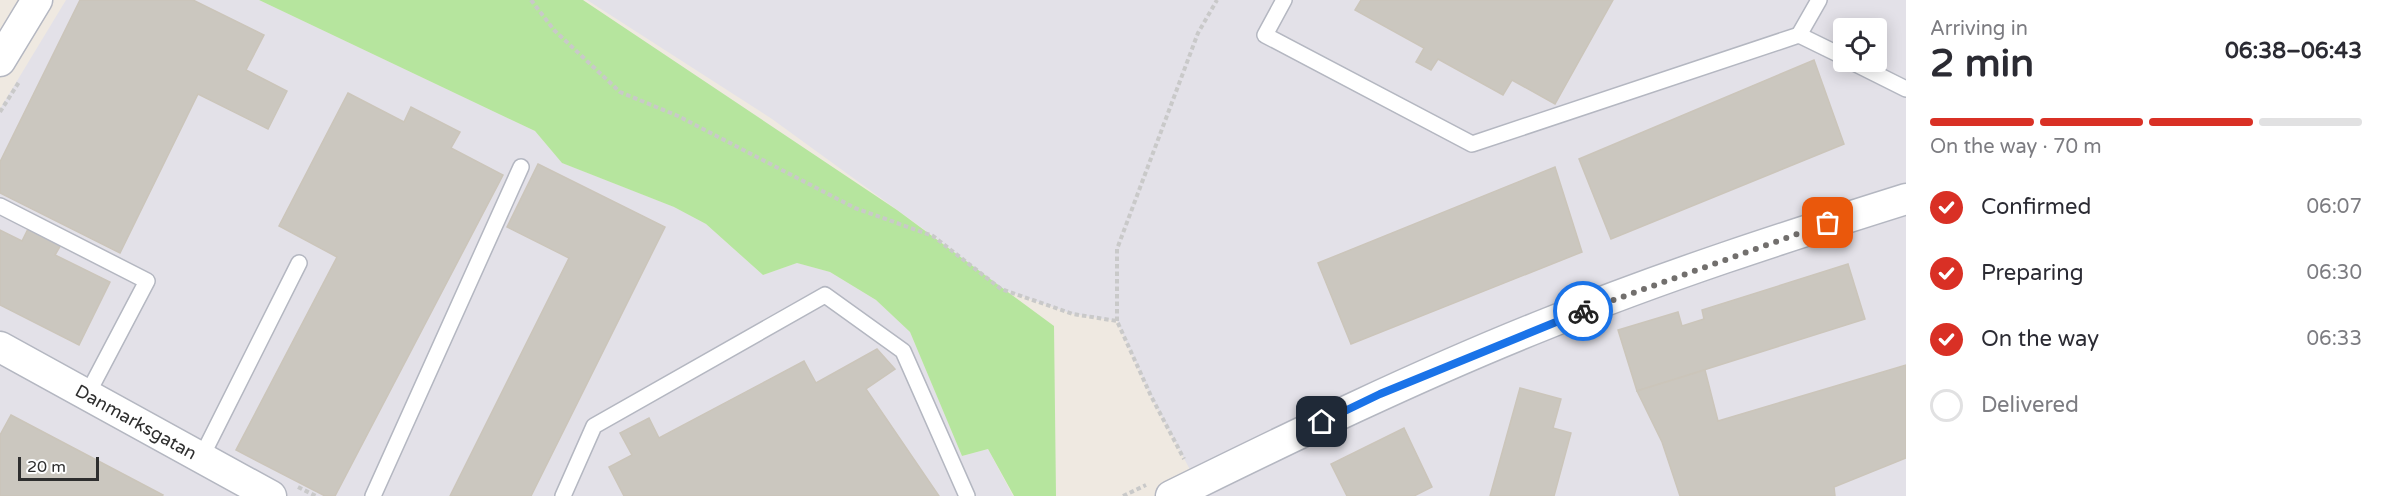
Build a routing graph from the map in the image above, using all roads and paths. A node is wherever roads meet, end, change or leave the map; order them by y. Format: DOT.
graph roads {
  1 [pos="37,0"];
  2 [pos="531,0"];
  3 [pos="1217,0"];
  4 [pos="1284,0"];
  5 [pos="1819,0"];
  6 [pos="1799,35"];
  7 [pos="1833,52"];
  8 [pos="0,61"];
  9 [pos="1873,72"];
  10 [pos="1906,88"];
  11 [pos="521,167"];
  12 [pos="1906,199"];
  13 [pos="0,206"];
  14 [pos="299,264"];
  15 [pos="1117,321"];
  16 [pos="0,347"];
  17 [pos="87,395"];
  18 [pos="201,458"];
  19 [pos="1184,490"];
  20 [pos="271,496"];
  21 [pos="373,496"];
  22 [pos="563,496"];
  23 [pos="967,496"];
  1 -- 8 [label="street"];
  2 -- 15 [label="path"];
  3 -- 15 [label="path"];
  4 -- 6 [label="lane"];
  5 -- 6 [label="lane"];
  6 -- 7 [label="lane"];
  9 -- 10 [label="lane"];
  11 -- 21 [label="lane"];
  12 -- 19 [label="street"];
  13 -- 17 [label="lane"];
  14 -- 18 [label="lane"];
  15 -- 19 [label="path"];
  16 -- 17 [label="street, Danmarksgatan"];
  17 -- 18 [label="street, Danmarksgatan"];
  18 -- 20 [label="street, Danmarksgatan"];
  22 -- 23 [label="lane"];
}
